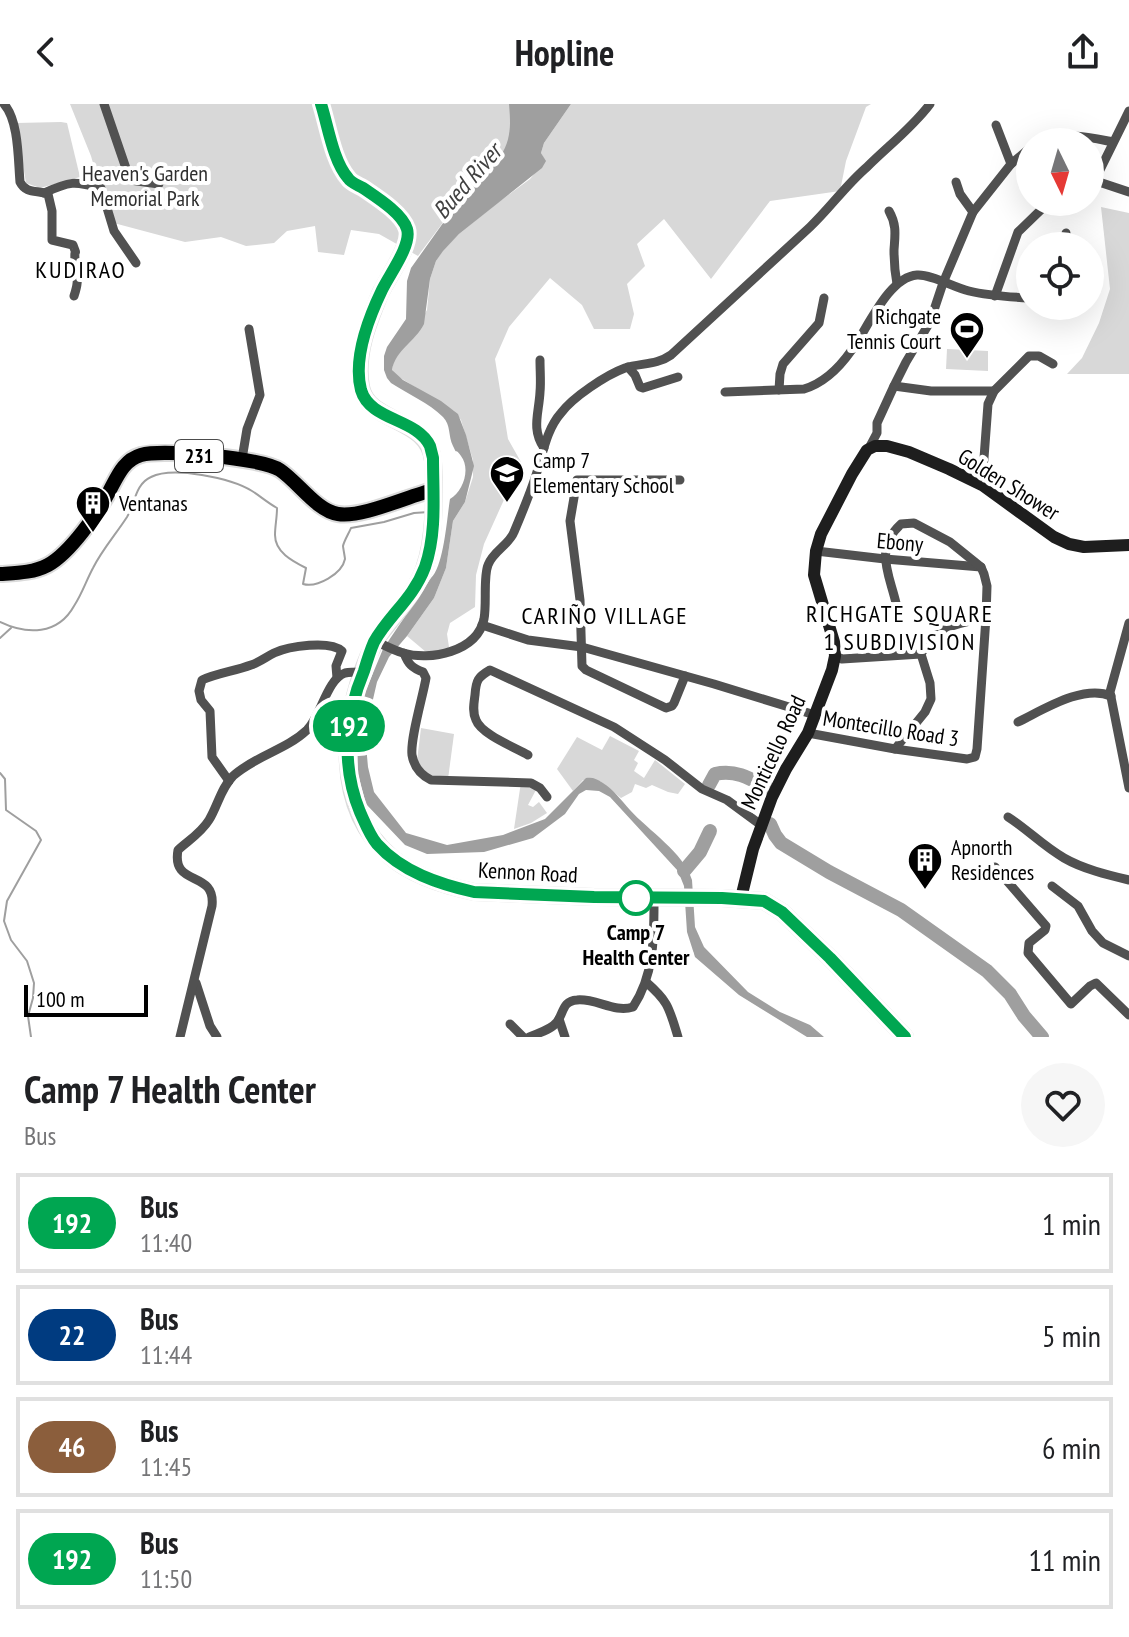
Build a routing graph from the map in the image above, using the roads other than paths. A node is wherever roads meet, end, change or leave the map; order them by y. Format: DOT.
graph roads {
  1 [pos="4,104"];
  2 [pos="104,104"];
  3 [pos="321,104"];
  4 [pos="930,104"];
  5 [pos="1129,111"];
  6 [pos="996,125"];
  7 [pos="1104,140"];
  8 [pos="1113,142"];
  9 [pos="1104,159"];
  10 [pos="1016,160"];
  11 [pos="1011,164"];
  12 [pos="956,182"];
  13 [pos="159,184"];
  14 [pos="1104,184"];
  15 [pos="1129,192"];
  16 [pos="44,193"];
  17 [pos="889,211"];
  18 [pos="973,212"];
  19 [pos="1035,216"];
  20 [pos="136,263"];
  21 [pos="943,283"];
  22 [pos="897,284"];
  23 [pos="74,296"];
  24 [pos="995,296"];
  25 [pos="1016,297"];
  26 [pos="824,298"];
  27 [pos="249,329"];
  28 [pos="540,360"];
  29 [pos="1053,364"];
  30 [pos="628,367"];
  31 [pos="678,377"];
  32 [pos="894,386"];
  33 [pos="779,390"];
  34 [pos="994,391"];
  35 [pos="725,392"];
  36 [pos="544,448"];
  37 [pos="869,448"];
  38 [pos="242,459"];
  39 [pos="680,480"];
  40 [pos="982,485"];
  41 [pos="433,497"];
  42 [pos="1129,545"];
  43 [pos="816,551"];
  44 [pos="885,559"];
  45 [pos="981,567"];
  46 [pos="0,574"];
  47 [pos="896,603"];
  48 [pos="986,617"];
  49 [pos="1129,623"];
  50 [pos="482,625"];
  51 [pos="378,643"];
  52 [pos="582,647"];
  53 [pos="400,652"];
  54 [pos="921,654"];
  55 [pos="835,656"];
  56 [pos="363,672"];
  57 [pos="685,676"];
  58 [pos="337,678"];
  59 [pos="1111,696"];
  60 [pos="815,715"];
  61 [pos="1018,722"];
  62 [pos="808,733"];
  63 [pos="895,749"];
  64 [pos="528,755"];
  65 [pos="229,781"];
  66 [pos="1129,788"];
  67 [pos="547,797"];
  68 [pos="1008,817"];
  69 [pos="761,825"];
  70 [pos="995,867"];
  71 [pos="1129,880"];
  72 [pos="1052,886"];
  73 [pos="657,897"];
  74 [pos="741,898"];
  75 [pos="1129,956"];
  76 [pos="195,980"];
  77 [pos="646,982"];
  78 [pos="1129,1015"];
  79 [pos="559,1019"];
  80 [pos="510,1024"];
  81 [pos="180,1037"];
  82 [pos="217,1037"];
  83 [pos="526,1037"];
  84 [pos="565,1037"];
  85 [pos="678,1037"];
  86 [pos="905,1037"];
  1 -- 16 [label="street"];
  2 -- 13 [label="street"];
  3 -- 41 [label="main road, Kennon Road"];
  4 -- 30 [label="street"];
  5 -- 8 [label="street"];
  6 -- 11 [label="street"];
  7 -- 8 [label="street"];
  8 -- 9 [label="street"];
  10 -- 11 [label="street"];
  11 -- 18 [label="street"];
  12 -- 18 [label="street"];
  14 -- 15 [label="street"];
  16 -- 20 [label="street"];
  16 -- 23 [label="street"];
  17 -- 22 [label="street"];
  18 -- 21 [label="street"];
  19 -- 24 [label="street"];
  21 -- 22 [label="street"];
  21 -- 24 [label="street"];
  21 -- 32 [label="street"];
  22 -- 33 [label="street"];
  24 -- 25 [label="street"];
  26 -- 33 [label="street"];
  27 -- 38 [label="street"];
  28 -- 36 [label="street"];
  29 -- 34 [label="street"];
  30 -- 31 [label="street"];
  30 -- 36 [label="street"];
  32 -- 34 [label="street"];
  32 -- 37 [label="street"];
  33 -- 35 [label="street"];
  34 -- 40 [label="street"];
  36 -- 50 [label="street"];
  37 -- 40 [label="main road, Golden Shower"];
  37 -- 43 [label="main road, Monticello Road"];
  38 -- 41 [label="main road, 231"];
  38 -- 46 [label="main road, 231"];
  39 -- 52 [label="street"];
  40 -- 42 [label="main road, Golden Shower"];
  41 -- 51 [label="main road, Kennon Road"];
  43 -- 44 [label="street, Ebony"];
  43 -- 55 [label="main road, Monticello Road"];
  44 -- 45 [label="street, Ebony"];
  44 -- 45 [label="street"];
  44 -- 47 [label="street"];
  45 -- 48 [label="street"];
  48 -- 54 [label="street"];
  48 -- 63 [label="street, Montecillo Road 3"];
  49 -- 59 [label="street"];
  50 -- 52 [label="street"];
  50 -- 53 [label="street"];
  51 -- 53 [label="street"];
  51 -- 56 [label="main road, Kennon Road"];
  52 -- 57 [label="street"];
  52 -- 57 [label="street"];
  53 -- 67 [label="street"];
  54 -- 55 [label="street"];
  54 -- 63 [label="street"];
  55 -- 60 [label="main road, Monticello Road"];
  56 -- 58 [label="street"];
  56 -- 73 [label="main road, Kennon Road"];
  57 -- 60 [label="street"];
  58 -- 65 [label="street"];
  58 -- 65 [label="street"];
  59 -- 61 [label="street"];
  59 -- 66 [label="street"];
  60 -- 62 [label="main road, Monticello Road"];
  62 -- 63 [label="street, Montecillo Road 3"];
  62 -- 69 [label="main road, Monticello Road"];
  64 -- 69 [label="street"];
  65 -- 76 [label="street"];
  68 -- 71 [label="street"];
  69 -- 74 [label="main road, Monticello Road"];
  70 -- 78 [label="street"];
  72 -- 75 [label="street"];
  73 -- 74 [label="main road, Kennon Road"];
  73 -- 77 [label="street"];
  74 -- 86 [label="main road, Kennon Road"];
  76 -- 81 [label="street"];
  76 -- 82 [label="street"];
  77 -- 79 [label="street"];
  77 -- 85 [label="street"];
  79 -- 83 [label="street"];
  79 -- 84 [label="street"];
  80 -- 83 [label="street"];
}
